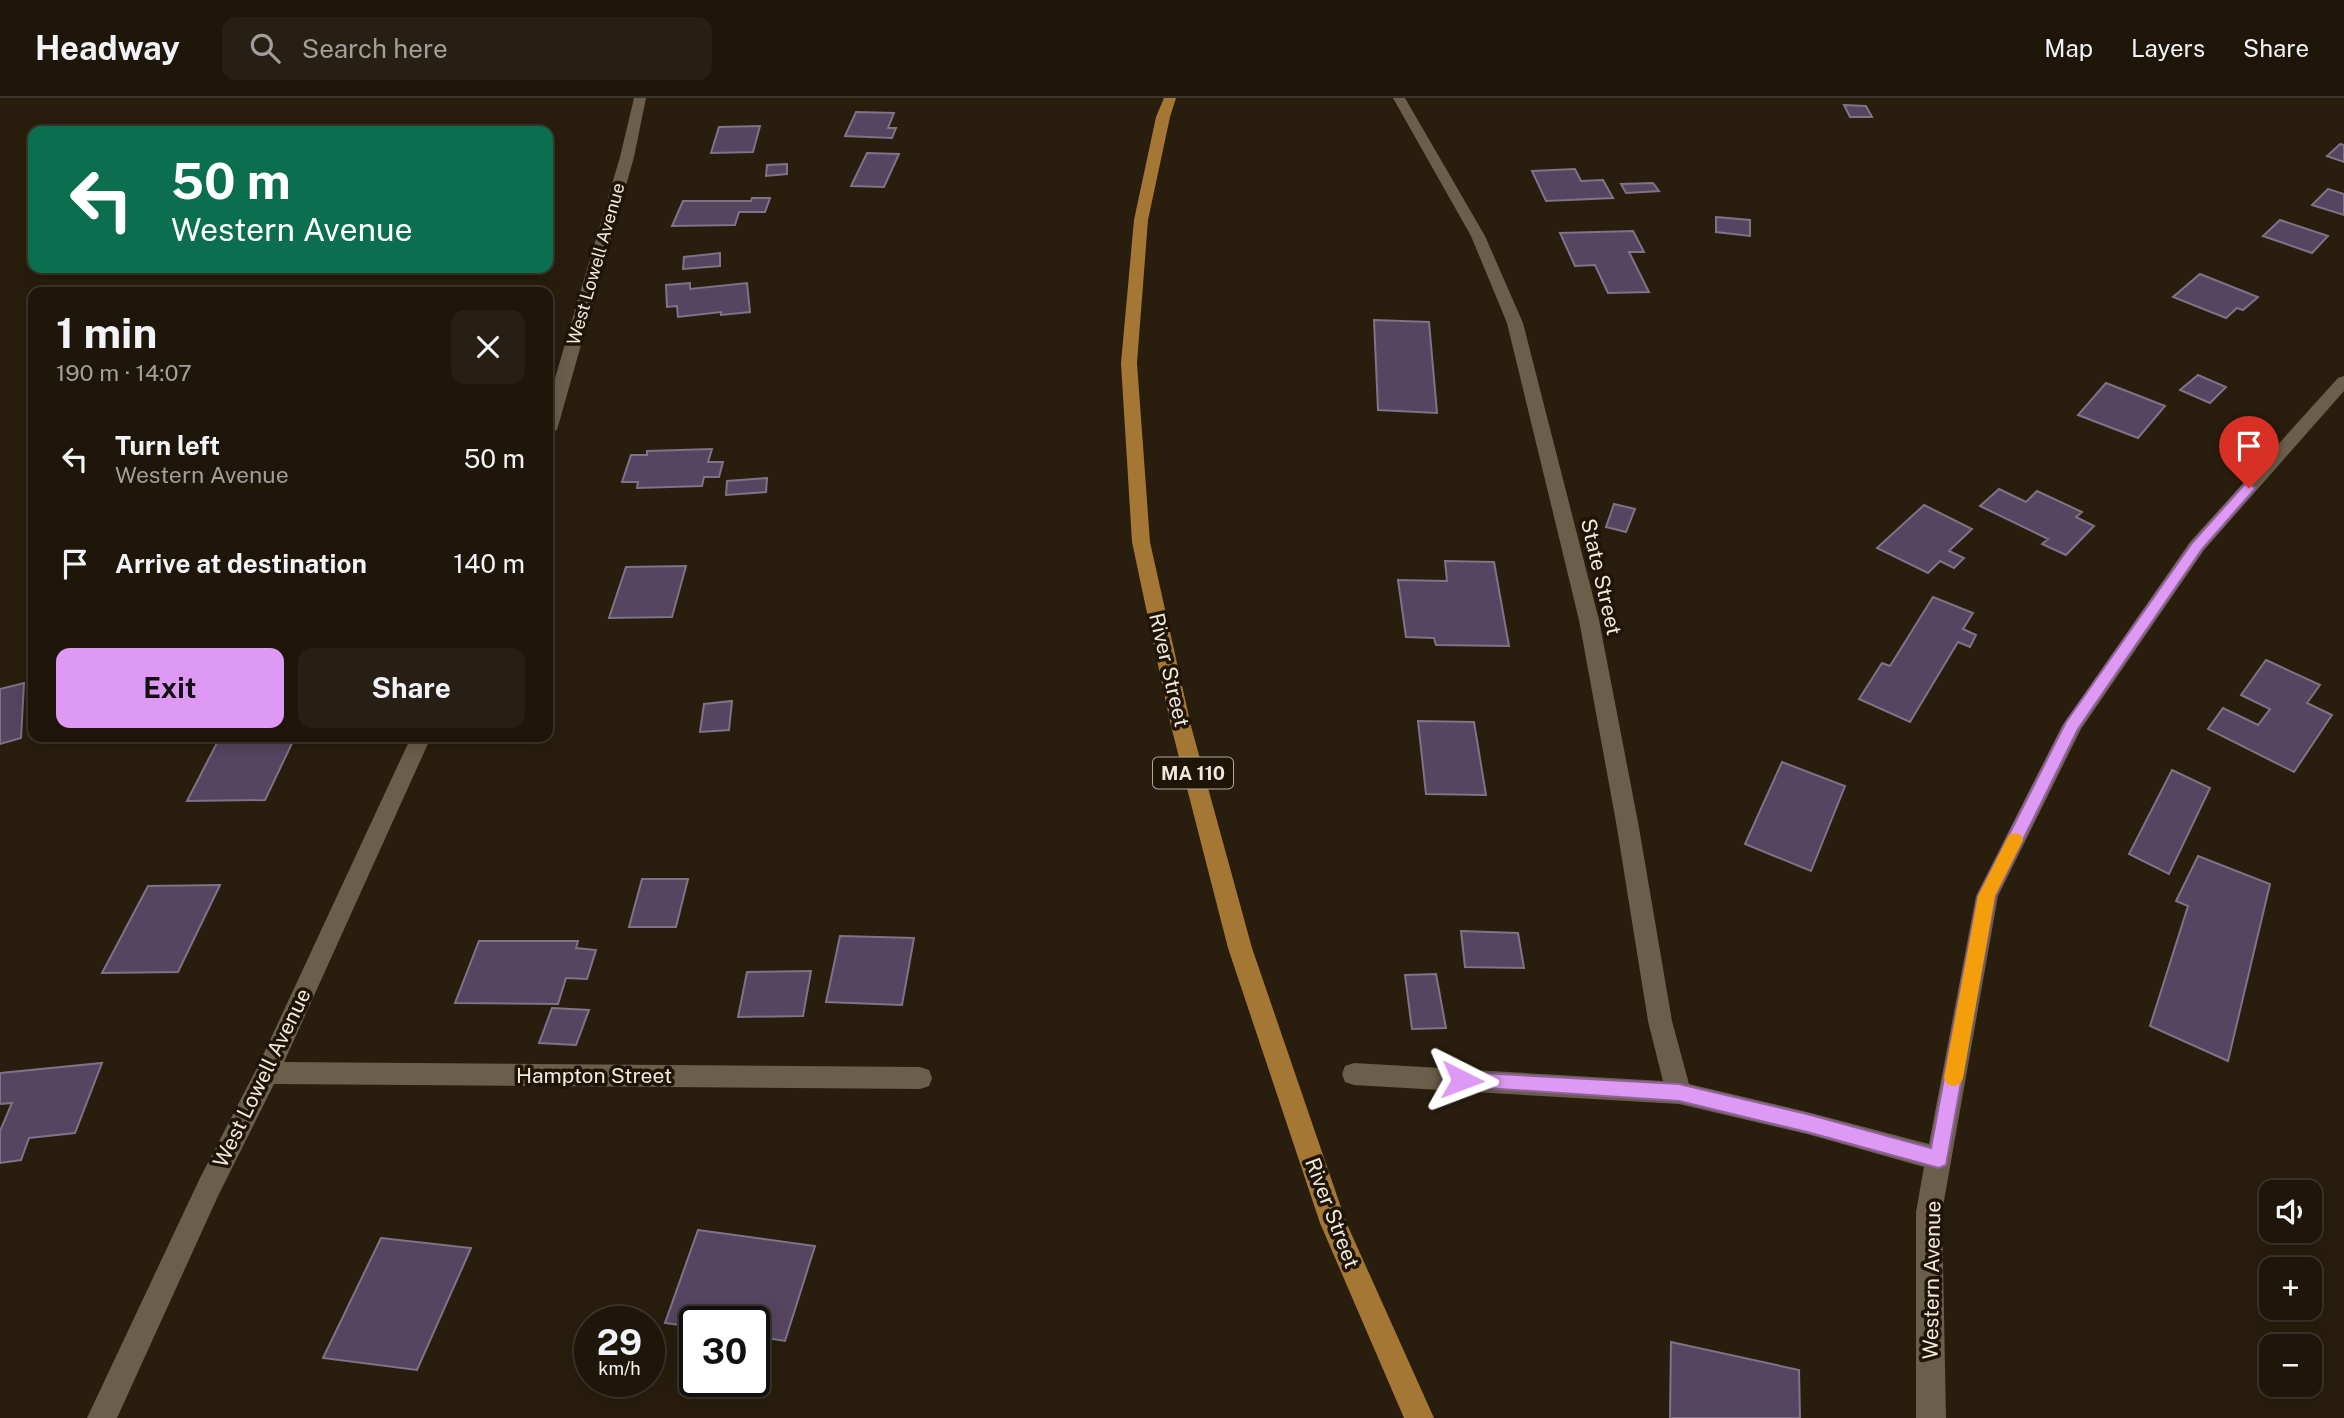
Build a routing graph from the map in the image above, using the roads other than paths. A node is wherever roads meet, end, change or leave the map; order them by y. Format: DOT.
graph roads {
  1 [pos="640,98"];
  2 [pos="1170,98"];
  3 [pos="1399,98"];
  4 [pos="2344,381"];
  5 [pos="553,413"];
  6 [pos="419,742"];
  7 [pos="267,1073"];
  8 [pos="1354,1074"];
  9 [pos="920,1079"];
  10 [pos="1679,1093"];
  11 [pos="1939,1159"];
  12 [pos="102,1418"];
  13 [pos="1419,1418"];
  14 [pos="1931,1418"];
  1 -- 5 [label="street, West Lowell Avenue"];
  2 -- 13 [label="main road, River Street / MA 110"];
  3 -- 10 [label="street, State Street"];
  4 -- 11 [label="street, Western Avenue"];
  6 -- 7 [label="street, West Lowell Avenue"];
  7 -- 9 [label="street, Hampton Street"];
  7 -- 12 [label="street, West Lowell Avenue"];
  8 -- 10 [label="street"];
  10 -- 11 [label="street"];
  11 -- 14 [label="street, Western Avenue"];
}
